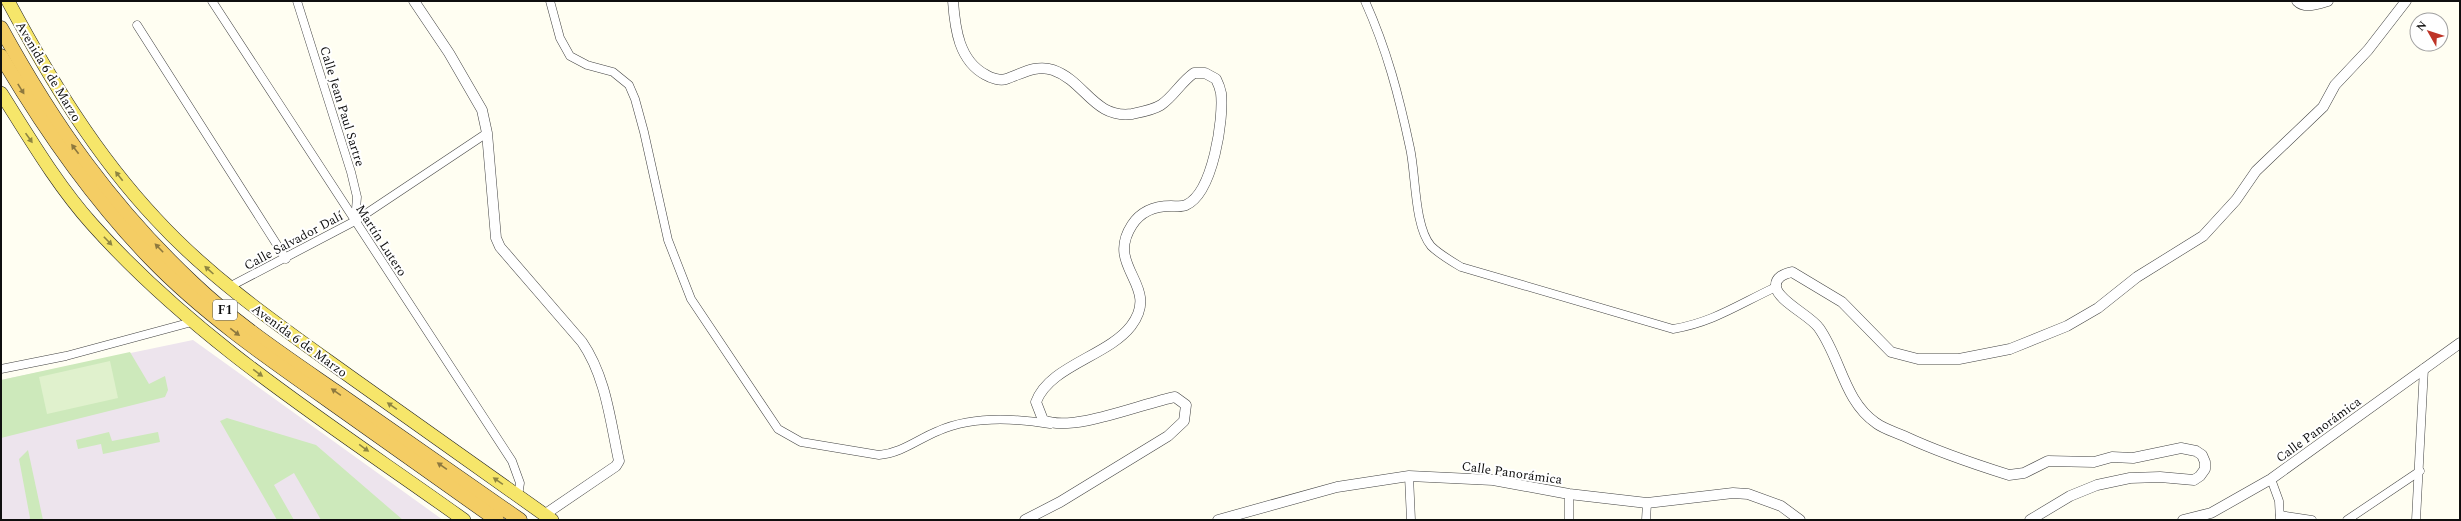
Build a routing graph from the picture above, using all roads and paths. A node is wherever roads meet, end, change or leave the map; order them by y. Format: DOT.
graph roads {
  1 [pos="8,1"];
  2 [pos="212,1"];
  3 [pos="297,1"];
  4 [pos="414,1"];
  5 [pos="550,1"];
  6 [pos="953,1"];
  7 [pos="1365,1"];
  8 [pos="2297,1"];
  9 [pos="2328,1"];
  10 [pos="2406,1"];
  11 [pos="137,25"];
  12 [pos="1,28"];
  13 [pos="1,56"];
  14 [pos="1,93"];
  15 [pos="487,133"];
  16 [pos="355,221"];
  17 [pos="286,258"];
  18 [pos="1776,287"];
  19 [pos="229,288"];
  20 [pos="192,322"];
  21 [pos="2460,343"];
  22 [pos="2424,368"];
  23 [pos="1,369"];
  24 [pos="1052,424"];
  25 [pos="2420,471"];
  26 [pos="1410,476"];
  27 [pos="2271,479"];
  28 [pos="1569,494"];
  29 [pos="518,496"];
  30 [pos="1647,503"];
  31 [pos="2210,516"];
  32 [pos="548,517"];
  33 [pos="2280,518"];
  34 [pos="464,520"];
  35 [pos="498,520"];
  36 [pos="520,520"];
  37 [pos="1025,520"];
  38 [pos="1218,520"];
  39 [pos="1411,520"];
  40 [pos="1568,520"];
  41 [pos="1646,520"];
  42 [pos="1799,520"];
  43 [pos="2030,520"];
  44 [pos="2183,520"];
  45 [pos="2312,520"];
  46 [pos="2347,520"];
  47 [pos="2416,520"];
  19 -- 1 [label="main road, Avenida 6 de Marzo, one-way"];
  2 -- 16 [label="street, Martín Lutero"];
  3 -- 16 [label="street, Calle Jean Paul Sartre"];
  4 -- 15 [label="street"];
  5 -- 24 [label="street"];
  6 -- 24 [label="street"];
  7 -- 18 [label="street"];
  8 -- 9 [label="street"];
  10 -- 18 [label="street"];
  11 -- 17 [label="street"];
  36 -- 12 [label="highway, Avenida 6 de Marzo / F1, one-way"];
  13 -- 35 [label="highway, F1, one-way"];
  14 -- 20 [label="main road, one-way"];
  15 -- 16 [label="street, Calle Salvador Dalí"];
  15 -- 32 [label="street"];
  16 -- 17 [label="street, Calle Salvador Dalí"];
  16 -- 29 [label="street, Martín Lutero"];
  17 -- 19 [label="street, Calle Salvador Dalí"];
  18 -- 43 [label="street"];
  29 -- 19 [label="main road, Avenida 6 de Marzo, one-way"];
  20 -- 23 [label="street"];
  20 -- 34 [label="main road, one-way"];
  21 -- 22 [label="street, Calle Panorámica"];
  22 -- 25 [label="street"];
  22 -- 27 [label="street, Calle Panorámica"];
  24 -- 37 [label="street"];
  25 -- 46 [label="street"];
  25 -- 47 [label="street"];
  26 -- 28 [label="street, Calle Panorámica"];
  26 -- 38 [label="street, Calle Panorámica"];
  26 -- 39 [label="street"];
  27 -- 31 [label="street, Calle Panorámica"];
  27 -- 33 [label="street"];
  28 -- 30 [label="street, Calle Panorámica"];
  28 -- 40 [label="street"];
  29 -- 32 [label="main road, Avenida 6 de Marzo"];
  30 -- 41 [label="street"];
  30 -- 42 [label="street, Calle Panorámica"];
  31 -- 44 [label="street, Calle Panorámica"];
  33 -- 45 [label="street"];
}
